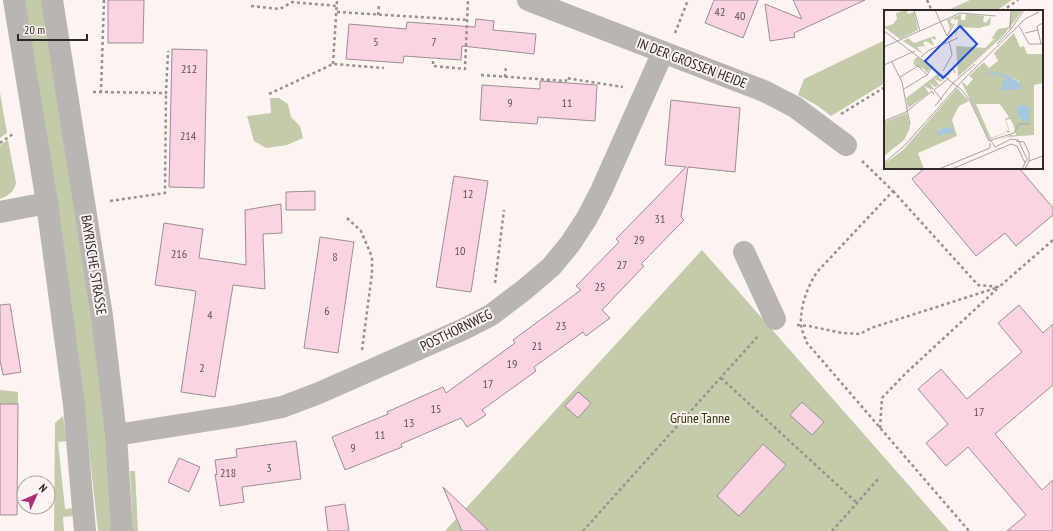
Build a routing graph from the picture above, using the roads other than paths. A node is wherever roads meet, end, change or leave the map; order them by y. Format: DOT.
graph roads {
  1 [pos="14,0"];
  2 [pos="52,0"];
  3 [pos="528,0"];
  4 [pos="663,52"];
  5 [pos="846,145"];
  6 [pos="47,203"];
  7 [pos="0,212"];
  8 [pos="744,252"];
  9 [pos="775,319"];
  10 [pos="116,435"];
  11 [pos="85,531"];
  12 [pos="122,531"];
  1 -- 6 [label="street"];
  2 -- 10 [label="street, BAYRISCHE STRASSE"];
  3 -- 4 [label="street, IN DER GROSSEN HEIDE"];
  4 -- 5 [label="street, IN DER GROSSEN HEIDE"];
  4 -- 10 [label="street, POSTHORNWEG"];
  6 -- 7 [label="street"];
  6 -- 11 [label="street"];
  8 -- 9 [label="street"];
  10 -- 12 [label="street, BAYRISCHE STRASSE"];
}
